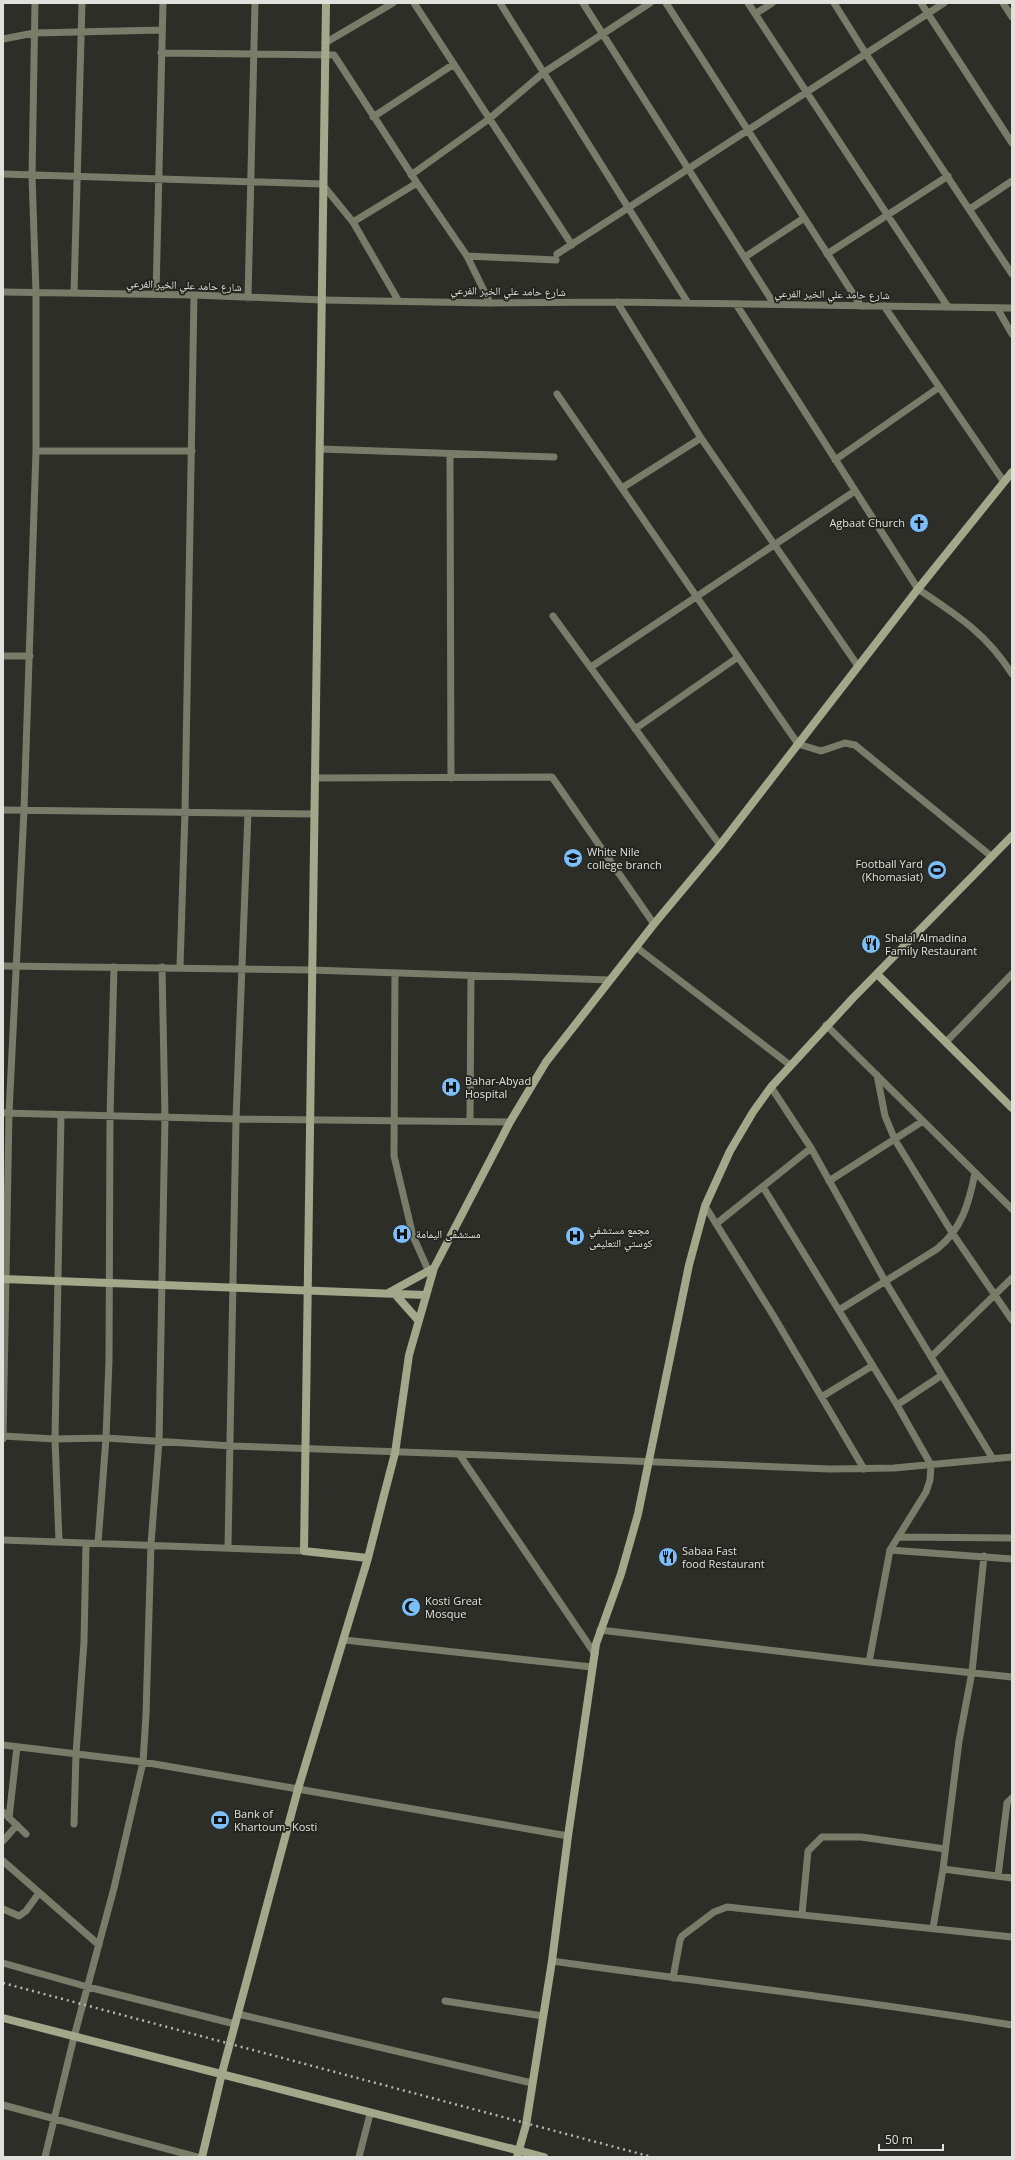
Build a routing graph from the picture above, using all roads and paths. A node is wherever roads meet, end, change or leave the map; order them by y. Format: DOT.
graph roads {
  1 [pos="35,3"];
  2 [pos="82,3"];
  3 [pos="163,3"];
  4 [pos="254,3"];
  5 [pos="326,3"];
  6 [pos="393,3"];
  7 [pos="414,3"];
  8 [pos="500,3"];
  9 [pos="583,3"];
  10 [pos="650,3"];
  11 [pos="666,3"];
  12 [pos="748,3"];
  13 [pos="772,3"];
  14 [pos="834,3"];
  15 [pos="921,3"];
  16 [pos="944,3"];
  17 [pos="1003,3"];
  18 [pos="755,14"];
  19 [pos="928,14"];
  20 [pos="1012,17"];
  21 [pos="162,30"];
  22 [pos="81,31"];
  23 [pos="34,33"];
  24 [pos="603,34"];
  25 [pos="3,40"];
  26 [pos="325,43"];
  27 [pos="161,53"];
  28 [pos="325,54"];
  29 [pos="866,54"];
  30 [pos="253,55"];
  31 [pos="454,64"];
  32 [pos="543,73"];
  33 [pos="806,92"];
  34 [pos="373,117"];
  35 [pos="490,119"];
  36 [pos="747,131"];
  37 [pos="1011,139"];
  38 [pos="689,169"];
  39 [pos="3,174"];
  40 [pos="411,175"];
  41 [pos="32,176"];
  42 [pos="948,176"];
  43 [pos="78,177"];
  44 [pos="159,180"];
  45 [pos="1012,181"];
  46 [pos="251,183"];
  47 [pos="417,183"];
  48 [pos="322,184"];
  49 [pos="628,208"];
  50 [pos="970,209"];
  51 [pos="887,215"];
  52 [pos="804,218"];
  53 [pos="353,222"];
  54 [pos="572,244"];
  55 [pos="827,254"];
  56 [pos="467,256"];
  57 [pos="745,257"];
  58 [pos="1012,274"];
  59 [pos="3,292"];
  60 [pos="36,292"];
  61 [pos="74,293"];
  62 [pos="156,294"];
  63 [pos="194,295"];
  64 [pos="248,298"];
  65 [pos="322,300"];
  66 [pos="398,300"];
  67 [pos="617,302"];
  68 [pos="490,303"];
  69 [pos="688,303"];
  70 [pos="736,304"];
  71 [pos="774,304"];
  72 [pos="861,306"];
  73 [pos="884,306"];
  74 [pos="948,307"];
  75 [pos="997,308"];
  76 [pos="1012,308"];
  77 [pos="1012,334"];
  78 [pos="938,388"];
  79 [pos="557,394"];
  80 [pos="701,438"];
  81 [pos="320,449"];
  82 [pos="36,451"];
  83 [pos="192,451"];
  84 [pos="450,454"];
  85 [pos="554,457"];
  86 [pos="835,460"];
  87 [pos="1012,472"];
  88 [pos="1004,482"];
  89 [pos="622,488"];
  90 [pos="856,491"];
  91 [pos="773,544"];
  92 [pos="918,589"];
  93 [pos="697,597"];
  94 [pos="553,616"];
  95 [pos="3,656"];
  96 [pos="30,656"];
  97 [pos="738,657"];
  98 [pos="858,666"];
  99 [pos="591,668"];
  100 [pos="1012,674"];
  101 [pos="635,729"];
  102 [pos="798,744"];
  103 [pos="315,778"];
  104 [pos="451,778"];
  105 [pos="3,810"];
  106 [pos="24,810"];
  107 [pos="186,812"];
  108 [pos="248,813"];
  109 [pos="313,814"];
  110 [pos="1012,836"];
  111 [pos="720,845"];
  112 [pos="991,856"];
  113 [pos="654,924"];
  114 [pos="636,948"];
  115 [pos="3,966"];
  116 [pos="18,966"];
  117 [pos="162,967"];
  118 [pos="180,967"];
  119 [pos="114,968"];
  120 [pos="241,969"];
  121 [pos="311,970"];
  122 [pos="395,974"];
  123 [pos="877,974"];
  124 [pos="1012,974"];
  125 [pos="471,976"];
  126 [pos="610,980"];
  127 [pos="826,1025"];
  128 [pos="946,1042"];
  129 [pos="790,1065"];
  130 [pos="877,1075"];
  131 [pos="771,1087"];
  132 [pos="1012,1108"];
  133 [pos="6,1113"];
  134 [pos="61,1115"];
  135 [pos="110,1116"];
  136 [pos="165,1117"];
  137 [pos="236,1119"];
  138 [pos="310,1119"];
  139 [pos="393,1121"];
  140 [pos="922,1121"];
  141 [pos="470,1122"];
  142 [pos="510,1122"];
  143 [pos="894,1140"];
  144 [pos="811,1148"];
  145 [pos="975,1173"];
  146 [pos="829,1182"];
  147 [pos="763,1187"];
  148 [pos="705,1206"];
  149 [pos="1012,1209"];
  150 [pos="716,1224"];
  151 [pos="953,1234"];
  152 [pos="431,1270"];
  153 [pos="1012,1278"];
  154 [pos="5,1279"];
  155 [pos="59,1281"];
  156 [pos="885,1282"];
  157 [pos="110,1283"];
  158 [pos="161,1284"];
  159 [pos="232,1289"];
  160 [pos="307,1290"];
  161 [pos="391,1293"];
  162 [pos="425,1295"];
  163 [pos="994,1296"];
  164 [pos="839,1310"];
  165 [pos="418,1320"];
  166 [pos="1012,1320"];
  167 [pos="931,1357"];
  168 [pos="872,1366"];
  169 [pos="942,1375"];
  170 [pos="822,1396"];
  171 [pos="897,1405"];
  172 [pos="3,1436"];
  173 [pos="106,1438"];
  174 [pos="3,1439"];
  175 [pos="55,1439"];
  176 [pos="159,1441"];
  177 [pos="232,1446"];
  178 [pos="305,1448"];
  179 [pos="395,1453"];
  180 [pos="459,1454"];
  181 [pos="1012,1457"];
  182 [pos="993,1459"];
  183 [pos="650,1461"];
  184 [pos="931,1465"];
  185 [pos="864,1469"];
  186 [pos="898,1537"];
  187 [pos="1012,1538"];
  188 [pos="3,1540"];
  189 [pos="58,1541"];
  190 [pos="98,1543"];
  191 [pos="86,1544"];
  192 [pos="150,1544"];
  193 [pos="228,1547"];
  194 [pos="890,1550"];
  195 [pos="304,1551"];
  196 [pos="984,1556"];
  197 [pos="368,1558"];
  198 [pos="1012,1559"];
  199 [pos="600,1630"];
  200 [pos="344,1640"];
  201 [pos="594,1654"];
  202 [pos="869,1662"];
  203 [pos="592,1667"];
  204 [pos="972,1672"];
  205 [pos="1012,1676"];
  206 [pos="3,1745"];
  207 [pos="17,1747"];
  208 [pos="76,1754"];
  209 [pos="142,1762"];
  210 [pos="298,1789"];
  211 [pos="1012,1798"];
  212 [pos="3,1812"];
  213 [pos="10,1818"];
  214 [pos="74,1824"];
  215 [pos="17,1826"];
  216 [pos="26,1834"];
  217 [pos="568,1836"];
  218 [pos="3,1842"];
  219 [pos="944,1849"];
  220 [pos="3,1861"];
  221 [pos="943,1869"];
  222 [pos="998,1876"];
  223 [pos="1012,1878"];
  224 [pos="40,1893"];
  225 [pos="3,1909"];
  226 [pos="802,1914"];
  227 [pos="933,1928"];
  228 [pos="1012,1937"];
  229 [pos="99,1945"];
  230 [pos="552,1961"];
  231 [pos="3,1963"];
  232 [pos="673,1978"];
  233 [pos="88,1987"];
  234 [pos="445,2001"];
  235 [pos="238,2014"];
  236 [pos="543,2016"];
  237 [pos="3,2018"];
  238 [pos="235,2024"];
  239 [pos="1012,2025"];
  240 [pos="74,2037"];
  241 [pos="222,2073"];
  242 [pos="532,2084"];
  243 [pos="3,2105"];
  244 [pos="370,2114"];
  245 [pos="55,2118"];
  246 [pos="518,2154"];
  247 [pos="45,2157"];
  248 [pos="197,2157"];
  249 [pos="202,2157"];
  250 [pos="359,2157"];
  251 [pos="544,2157"];
  1 -- 23 [label="street"];
  2 -- 22 [label="street"];
  3 -- 21 [label="street"];
  4 -- 30 [label="street"];
  5 -- 26 [label="main road"];
  6 -- 26 [label="street"];
  7 -- 31 [label="street"];
  8 -- 32 [label="street"];
  9 -- 24 [label="street"];
  10 -- 24 [label="street"];
  11 -- 36 [label="street"];
  12 -- 18 [label="street"];
  13 -- 18 [label="street"];
  14 -- 29 [label="street"];
  15 -- 19 [label="street"];
  16 -- 19 [label="street"];
  17 -- 20 [label="street"];
  18 -- 33 [label="street"];
  19 -- 29 [label="street"];
  19 -- 37 [label="street"];
  21 -- 22 [label="street"];
  21 -- 27 [label="street"];
  22 -- 23 [label="street"];
  22 -- 43 [label="street"];
  23 -- 25 [label="street"];
  23 -- 41 [label="street"];
  24 -- 32 [label="street"];
  24 -- 38 [label="street"];
  26 -- 28 [label="main road"];
  27 -- 30 [label="street"];
  27 -- 44 [label="street"];
  28 -- 30 [label="street"];
  28 -- 34 [label="street"];
  28 -- 48 [label="main road"];
  29 -- 33 [label="street"];
  29 -- 42 [label="street"];
  30 -- 46 [label="street"];
  31 -- 34 [label="street"];
  31 -- 35 [label="street"];
  32 -- 35 [label="street"];
  32 -- 49 [label="street"];
  33 -- 36 [label="street"];
  33 -- 51 [label="street"];
  34 -- 40 [label="street"];
  35 -- 40 [label="street"];
  35 -- 54 [label="street"];
  36 -- 38 [label="street"];
  36 -- 52 [label="street"];
  38 -- 49 [label="street"];
  38 -- 57 [label="street"];
  39 -- 41 [label="street"];
  40 -- 47 [label="street"];
  41 -- 43 [label="street"];
  41 -- 60 [label="street"];
  42 -- 50 [label="street"];
  42 -- 51 [label="street"];
  43 -- 44 [label="street"];
  43 -- 61 [label="street"];
  44 -- 46 [label="street"];
  44 -- 62 [label="street"];
  45 -- 50 [label="street"];
  46 -- 48 [label="street"];
  46 -- 64 [label="street"];
  47 -- 53 [label="street"];
  47 -- 56 [label="street"];
  48 -- 53 [label="street"];
  48 -- 65 [label="main road"];
  49 -- 54 [label="street"];
  49 -- 69 [label="street"];
  50 -- 58 [label="street"];
  51 -- 55 [label="street"];
  51 -- 74 [label="street"];
  52 -- 55 [label="street"];
  52 -- 57 [label="street"];
  53 -- 66 [label="street"];
  54 -- 56 [label="street"];
  55 -- 72 [label="street"];
  56 -- 68 [label="street"];
  57 -- 71 [label="street"];
  59 -- 60 [label="street, شارع حامد علي الخير الفرعي"];
  60 -- 61 [label="street, شارع حامد علي الخير الفرعي"];
  60 -- 82 [label="street"];
  61 -- 62 [label="street, شارع حامد علي الخير الفرعي"];
  62 -- 63 [label="street, شارع حامد علي الخير الفرعي"];
  63 -- 64 [label="street, شارع حامد علي الخير الفرعي"];
  63 -- 83 [label="street"];
  64 -- 65 [label="street, شارع حامد علي الخير الفرعي"];
  65 -- 66 [label="street, شارع حامد علي الخير الفرعي"];
  65 -- 81 [label="main road"];
  66 -- 68 [label="street, شارع حامد علي الخير الفرعي"];
  67 -- 68 [label="street, شارع حامد علي الخير الفرعي"];
  67 -- 69 [label="street, شارع حامد علي الخير الفرعي"];
  67 -- 80 [label="street"];
  69 -- 70 [label="street, شارع حامد علي الخير الفرعي"];
  70 -- 71 [label="street, شارع حامد علي الخير الفرعي"];
  70 -- 86 [label="street"];
  71 -- 72 [label="street, شارع حامد علي الخير الفرعي"];
  72 -- 73 [label="street, شارع حامد علي الخير الفرعي"];
  73 -- 74 [label="street, شارع حامد علي الخير الفرعي"];
  73 -- 78 [label="street"];
  74 -- 75 [label="street, شارع حامد علي الخير الفرعي"];
  75 -- 76 [label="street, شارع حامد علي الخير الفرعي"];
  75 -- 77 [label="street"];
  78 -- 86 [label="street"];
  78 -- 88 [label="street"];
  79 -- 89 [label="street"];
  80 -- 89 [label="street"];
  80 -- 91 [label="street"];
  81 -- 84 [label="street"];
  81 -- 103 [label="main road"];
  82 -- 83 [label="street"];
  82 -- 96 [label="street"];
  83 -- 107 [label="street"];
  84 -- 85 [label="street"];
  84 -- 104 [label="street"];
  86 -- 90 [label="street"];
  87 -- 88 [label="main road"];
  88 -- 92 [label="main road"];
  89 -- 93 [label="street"];
  90 -- 91 [label="street"];
  90 -- 92 [label="street"];
  91 -- 93 [label="street"];
  91 -- 98 [label="street"];
  92 -- 98 [label="main road"];
  92 -- 100 [label="street"];
  93 -- 97 [label="street"];
  93 -- 99 [label="street"];
  94 -- 99 [label="street"];
  95 -- 96 [label="street"];
  96 -- 106 [label="street"];
  97 -- 101 [label="street"];
  97 -- 102 [label="street"];
  98 -- 102 [label="main road"];
  99 -- 101 [label="street"];
  101 -- 111 [label="street"];
  102 -- 111 [label="main road"];
  102 -- 112 [label="street"];
  103 -- 104 [label="street"];
  103 -- 109 [label="main road"];
  104 -- 113 [label="street"];
  105 -- 106 [label="street"];
  106 -- 107 [label="street"];
  106 -- 116 [label="street"];
  107 -- 108 [label="street"];
  107 -- 118 [label="street"];
  108 -- 109 [label="street"];
  108 -- 120 [label="street"];
  109 -- 121 [label="main road"];
  110 -- 112 [label="main road"];
  111 -- 113 [label="main road"];
  112 -- 123 [label="main road"];
  113 -- 114 [label="main road"];
  114 -- 126 [label="main road"];
  114 -- 129 [label="street"];
  115 -- 116 [label="street"];
  116 -- 119 [label="street"];
  116 -- 133 [label="street"];
  117 -- 118 [label="street"];
  117 -- 119 [label="street"];
  117 -- 136 [label="street"];
  118 -- 120 [label="street"];
  119 -- 135 [label="street"];
  120 -- 121 [label="street"];
  120 -- 137 [label="street"];
  121 -- 122 [label="street"];
  121 -- 138 [label="main road"];
  122 -- 125 [label="street"];
  122 -- 139 [label="street"];
  123 -- 127 [label="main road"];
  123 -- 128 [label="main road"];
  124 -- 128 [label="street"];
  125 -- 126 [label="street"];
  125 -- 141 [label="street"];
  126 -- 142 [label="main road"];
  127 -- 129 [label="main road"];
  127 -- 130 [label="street"];
  128 -- 132 [label="main road"];
  129 -- 131 [label="main road"];
  130 -- 140 [label="street"];
  130 -- 143 [label="street"];
  131 -- 144 [label="street"];
  131 -- 148 [label="main road"];
  133 -- 134 [label="street"];
  133 -- 154 [label="street"];
  134 -- 135 [label="street"];
  134 -- 155 [label="street"];
  135 -- 136 [label="street"];
  135 -- 157 [label="street"];
  136 -- 137 [label="street"];
  136 -- 158 [label="street"];
  137 -- 138 [label="street"];
  137 -- 159 [label="street"];
  138 -- 139 [label="street"];
  138 -- 160 [label="main road"];
  139 -- 141 [label="street"];
  139 -- 152 [label="street"];
  140 -- 143 [label="street"];
  140 -- 145 [label="street"];
  141 -- 142 [label="street"];
  142 -- 152 [label="main road"];
  143 -- 146 [label="street"];
  143 -- 151 [label="street"];
  144 -- 146 [label="street"];
  144 -- 147 [label="street"];
  145 -- 149 [label="street"];
  145 -- 151 [label="street"];
  146 -- 156 [label="street"];
  147 -- 150 [label="street"];
  147 -- 164 [label="street"];
  148 -- 150 [label="street"];
  148 -- 183 [label="main road"];
  150 -- 170 [label="street"];
  151 -- 156 [label="street"];
  151 -- 163 [label="street"];
  152 -- 161 [label="main road"];
  152 -- 162 [label="main road"];
  153 -- 163 [label="street"];
  154 -- 155 [label="main road"];
  154 -- 172 [label="street"];
  155 -- 157 [label="main road"];
  155 -- 175 [label="street"];
  156 -- 164 [label="street"];
  156 -- 167 [label="street"];
  157 -- 158 [label="main road"];
  157 -- 173 [label="street"];
  158 -- 159 [label="main road"];
  158 -- 176 [label="street"];
  159 -- 160 [label="main road"];
  159 -- 177 [label="street"];
  160 -- 161 [label="main road"];
  160 -- 178 [label="main road"];
  161 -- 162 [label="main road"];
  161 -- 165 [label="main road"];
  162 -- 165 [label="main road"];
  163 -- 166 [label="street"];
  163 -- 167 [label="street"];
  164 -- 168 [label="street"];
  165 -- 179 [label="main road"];
  167 -- 169 [label="street"];
  168 -- 170 [label="street"];
  168 -- 171 [label="street"];
  169 -- 171 [label="street"];
  169 -- 182 [label="street"];
  170 -- 185 [label="street"];
  171 -- 184 [label="street"];
  172 -- 174 [label="street"];
  172 -- 175 [label="street"];
  173 -- 175 [label="street"];
  173 -- 176 [label="street"];
  173 -- 190 [label="street"];
  175 -- 189 [label="street"];
  176 -- 177 [label="street"];
  176 -- 192 [label="street"];
  177 -- 178 [label="street"];
  177 -- 193 [label="street"];
  178 -- 179 [label="street"];
  178 -- 195 [label="main road"];
  179 -- 180 [label="street"];
  179 -- 197 [label="main road"];
  180 -- 183 [label="street"];
  180 -- 201 [label="street"];
  181 -- 182 [label="street"];
  182 -- 184 [label="street"];
  183 -- 185 [label="street"];
  183 -- 199 [label="main road"];
  184 -- 185 [label="street"];
  184 -- 186 [label="street"];
  186 -- 187 [label="street"];
  186 -- 194 [label="street"];
  188 -- 189 [label="street"];
  189 -- 191 [label="street"];
  190 -- 191 [label="street"];
  190 -- 192 [label="street"];
  191 -- 208 [label="street"];
  192 -- 193 [label="street"];
  192 -- 209 [label="street"];
  193 -- 195 [label="street"];
  194 -- 196 [label="street"];
  194 -- 202 [label="street"];
  195 -- 197 [label="main road"];
  196 -- 198 [label="street"];
  196 -- 204 [label="street"];
  197 -- 200 [label="main road"];
  199 -- 201 [label="main road"];
  199 -- 202 [label="street"];
  200 -- 203 [label="street"];
  200 -- 210 [label="main road"];
  201 -- 203 [label="main road"];
  202 -- 204 [label="street"];
  203 -- 217 [label="main road"];
  204 -- 205 [label="street"];
  204 -- 219 [label="street"];
  206 -- 207 [label="street"];
  207 -- 208 [label="street"];
  207 -- 213 [label="street"];
  208 -- 209 [label="street"];
  208 -- 214 [label="street"];
  209 -- 210 [label="street"];
  209 -- 229 [label="street"];
  210 -- 217 [label="street"];
  210 -- 235 [label="main road"];
  211 -- 222 [label="street"];
  212 -- 213 [label="street"];
  213 -- 215 [label="street"];
  215 -- 216 [label="street"];
  215 -- 218 [label="street"];
  217 -- 230 [label="main road"];
  219 -- 221 [label="street"];
  219 -- 226 [label="street"];
  220 -- 224 [label="street"];
  221 -- 222 [label="street"];
  221 -- 227 [label="street"];
  222 -- 223 [label="street"];
  224 -- 225 [label="street"];
  224 -- 229 [label="street"];
  226 -- 227 [label="street"];
  226 -- 232 [label="street"];
  227 -- 228 [label="street"];
  229 -- 233 [label="street"];
  230 -- 232 [label="street"];
  230 -- 236 [label="main road"];
  231 -- 233 [label="street"];
  232 -- 239 [label="street"];
  233 -- 238 [label="street"];
  233 -- 240 [label="street"];
  234 -- 236 [label="street"];
  235 -- 238 [label="main road"];
  235 -- 242 [label="street"];
  236 -- 242 [label="main road"];
  237 -- 240 [label="main road"];
  238 -- 241 [label="main road"];
  240 -- 241 [label="main road"];
  240 -- 245 [label="street"];
  241 -- 244 [label="main road"];
  241 -- 249 [label="main road"];
  242 -- 246 [label="main road"];
  243 -- 245 [label="street"];
  244 -- 246 [label="main road"];
  244 -- 250 [label="street"];
  245 -- 247 [label="street"];
  245 -- 248 [label="street"];
  246 -- 251 [label="main road"];
}
